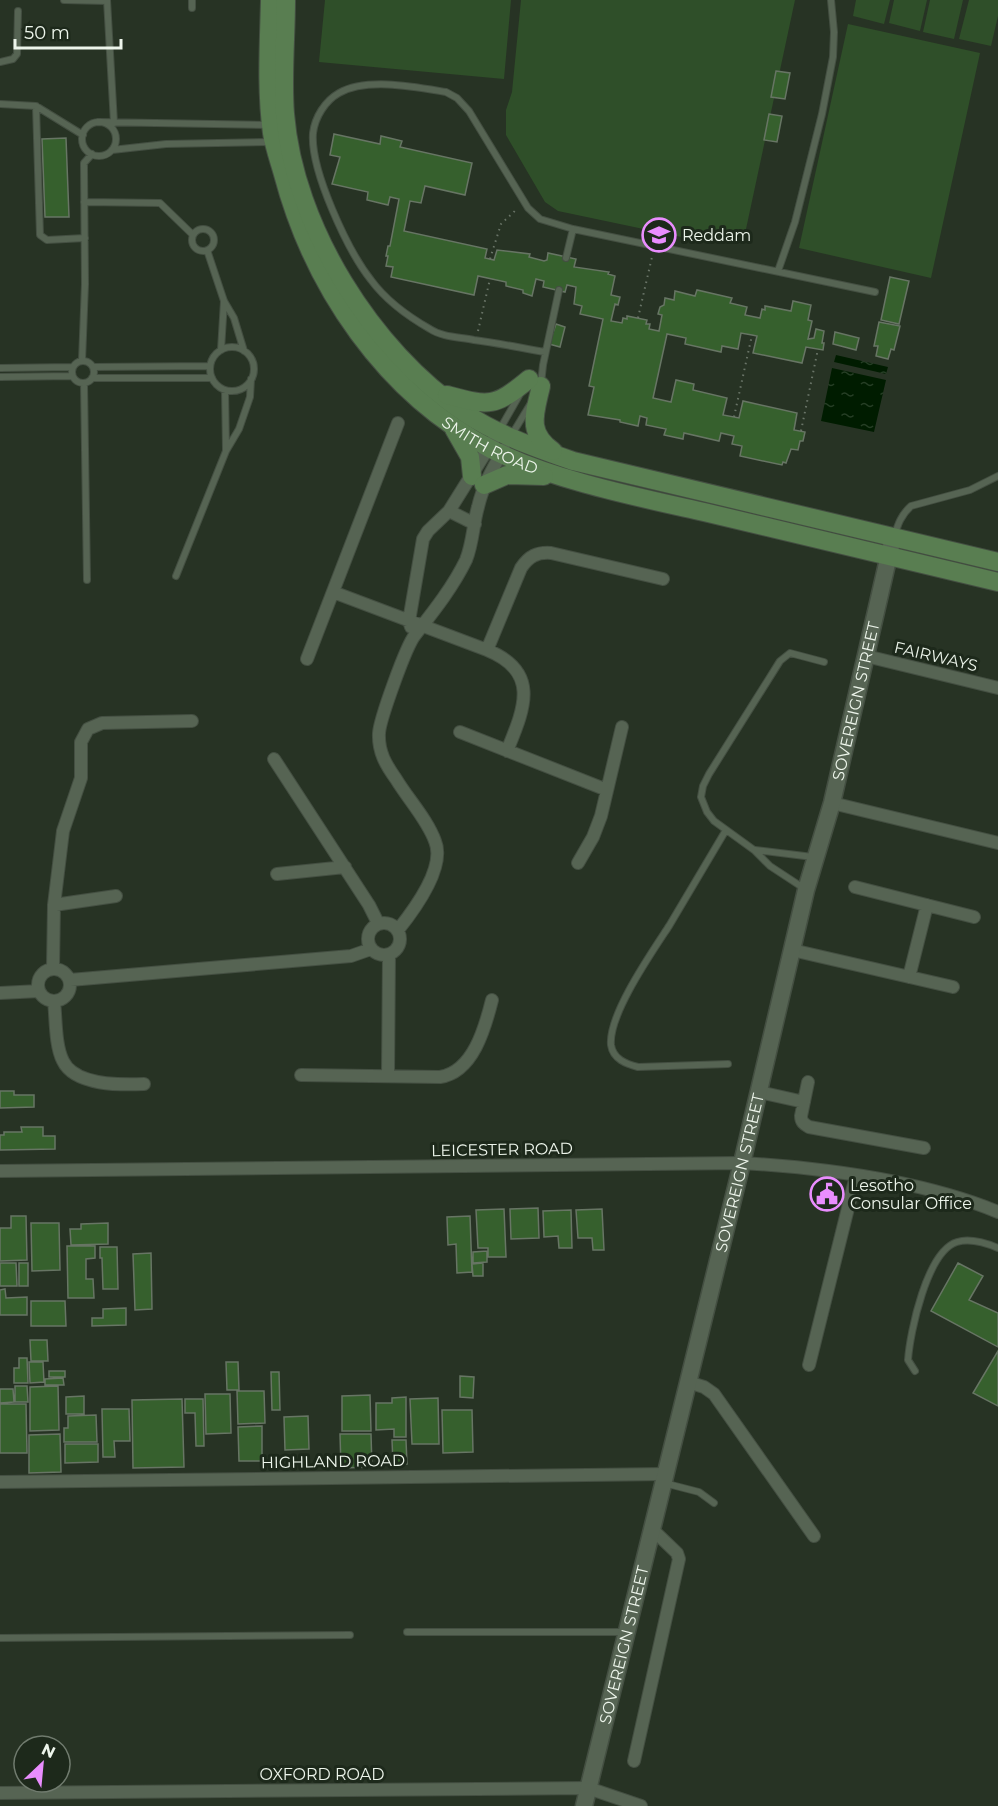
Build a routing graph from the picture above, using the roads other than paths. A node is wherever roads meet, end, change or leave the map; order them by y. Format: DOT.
graph roads {
  1 [pos="64,0"];
  2 [pos="107,0"];
  3 [pos="286,0"];
  4 [pos="831,0"];
  5 [pos="269,5"];
  6 [pos="18,11"];
  7 [pos="0,62"];
  8 [pos="0,104"];
  9 [pos="36,106"];
  10 [pos="98,122"];
  11 [pos="114,123"];
  12 [pos="280,133"];
  13 [pos="82,135"];
  14 [pos="112,150"];
  15 [pos="92,154"];
  16 [pos="84,202"];
  17 [pos="573,230"];
  18 [pos="193,235"];
  19 [pos="85,238"];
  20 [pos="207,250"];
  21 [pos="566,258"];
  22 [pos="778,271"];
  23 [pos="559,290"];
  24 [pos="875,292"];
  25 [pos="224,302"];
  26 [pos="354,313"];
  27 [pos="221,350"];
  28 [pos="244,351"];
  29 [pos="545,352"];
  30 [pos="82,361"];
  31 [pos="543,365"];
  32 [pos="161,366"];
  33 [pos="210,366"];
  34 [pos="73,367"];
  35 [pos="93,367"];
  36 [pos="0,368"];
  37 [pos="24,368"];
  38 [pos="72,376"];
  39 [pos="0,377"];
  40 [pos="24,377"];
  41 [pos="92,378"];
  42 [pos="162,378"];
  43 [pos="212,378"];
  44 [pos="251,379"];
  45 [pos="84,383"];
  46 [pos="535,383"];
  47 [pos="225,390"];
  48 [pos="436,392"];
  49 [pos="398,423"];
  50 [pos="452,426"];
  51 [pos="505,434"];
  52 [pos="226,451"];
  53 [pos="495,451"];
  54 [pos="562,457"];
  55 [pos="998,476"];
  56 [pos="567,477"];
  57 [pos="478,481"];
  58 [pos="449,511"];
  59 [pos="475,524"];
  60 [pos="893,537"];
  61 [pos="889,556"];
  62 [pos="998,562"];
  63 [pos="176,576"];
  64 [pos="663,579"];
  65 [pos="87,580"];
  66 [pos="998,582"];
  67 [pos="333,592"];
  68 [pos="409,621"];
  69 [pos="424,626"];
  70 [pos="413,637"];
  71 [pos="488,650"];
  72 [pos="866,656"];
  73 [pos="307,659"];
  74 [pos="824,662"];
  75 [pos="998,688"];
  76 [pos="192,721"];
  77 [pos="622,727"];
  78 [pos="460,732"];
  79 [pos="507,751"];
  80 [pos="274,759"];
  81 [pos="607,790"];
  82 [pos="832,802"];
  83 [pos="726,830"];
  84 [pos="998,843"];
  85 [pos="754,850"];
  86 [pos="816,857"];
  87 [pos="578,863"];
  88 [pos="345,867"];
  89 [pos="277,874"];
  90 [pos="855,887"];
  91 [pos="806,890"];
  92 [pos="116,896"];
  93 [pos="927,904"];
  94 [pos="54,905"];
  95 [pos="974,917"];
  96 [pos="378,923"];
  97 [pos="398,930"];
  98 [pos="371,949"];
  99 [pos="792,950"];
  100 [pos="389,954"];
  101 [pos="53,968"];
  102 [pos="909,977"];
  103 [pos="70,980"];
  104 [pos="953,987"];
  105 [pos="39,991"];
  106 [pos="0,993"];
  107 [pos="492,1000"];
  108 [pos="54,1001"];
  109 [pos="728,1064"];
  110 [pos="301,1075"];
  111 [pos="388,1076"];
  112 [pos="808,1082"];
  113 [pos="144,1084"];
  114 [pos="759,1092"];
  115 [pos="804,1102"];
  116 [pos="924,1148"];
  117 [pos="742,1163"];
  118 [pos="0,1170"];
  119 [pos="856,1176"];
  120 [pos="998,1212"];
  121 [pos="998,1248"];
  122 [pos="808,1365"];
  123 [pos="915,1371"];
  124 [pos="688,1382"];
  125 [pos="665,1479"];
  126 [pos="0,1482"];
  127 [pos="714,1503"];
  128 [pos="653,1530"];
  129 [pos="814,1536"];
  130 [pos="407,1632"];
  131 [pos="627,1632"];
  132 [pos="350,1635"];
  133 [pos="0,1638"];
  134 [pos="634,1761"];
  135 [pos="588,1788"];
  136 [pos="0,1794"];
  137 [pos="584,1806"];
  138 [pos="641,1806"];
  1 -- 2 [label="lane"];
  2 -- 11 [label="lane"];
  3 -- 12 [label="main road, SMITH ROAD"];
  4 -- 22 [label="lane"];
  5 -- 12 [label="main road, SMITH ROAD"];
  6 -- 7 [label="lane"];
  8 -- 9 [label="lane"];
  9 -- 13 [label="lane"];
  9 -- 19 [label="lane"];
  10 -- 11 [label="lane"];
  10 -- 13 [label="lane"];
  10 -- 14 [label="lane"];
  11 -- 12 [label="lane"];
  12 -- 14 [label="lane"];
  12 -- 26 [label="main road, SMITH ROAD"];
  13 -- 15 [label="lane"];
  14 -- 15 [label="lane"];
  15 -- 16 [label="lane"];
  16 -- 18 [label="lane"];
  16 -- 19 [label="lane"];
  17 -- 21 [label="lane"];
  17 -- 22 [label="lane"];
  17 -- 29 [label="lane"];
  18 -- 20 [label="lane"];
  18 -- 20 [label="lane"];
  19 -- 30 [label="lane"];
  20 -- 25 [label="lane"];
  22 -- 24 [label="lane"];
  23 -- 29 [label="lane"];
  25 -- 27 [label="lane"];
  25 -- 28 [label="lane"];
  26 -- 48 [label="main road, SMITH ROAD"];
  26 -- 50 [label="main road, SMITH ROAD"];
  27 -- 28 [label="lane"];
  27 -- 33 [label="lane"];
  28 -- 44 [label="lane"];
  29 -- 31 [label="lane"];
  30 -- 34 [label="lane"];
  30 -- 35 [label="lane"];
  31 -- 46 [label="lane"];
  31 -- 46 [label="lane"];
  32 -- 33 [label="lane"];
  32 -- 35 [label="lane"];
  32 -- 42 [label="lane"];
  33 -- 43 [label="lane"];
  34 -- 37 [label="lane"];
  34 -- 38 [label="lane"];
  35 -- 41 [label="lane"];
  36 -- 37 [label="lane"];
  37 -- 40 [label="lane"];
  38 -- 40 [label="lane"];
  38 -- 45 [label="lane"];
  39 -- 40 [label="lane"];
  41 -- 42 [label="lane"];
  41 -- 45 [label="lane"];
  42 -- 43 [label="lane"];
  43 -- 47 [label="lane"];
  44 -- 47 [label="lane"];
  44 -- 52 [label="lane"];
  45 -- 65 [label="lane"];
  46 -- 48 [label="main road"];
  46 -- 51 [label="lane"];
  46 -- 51 [label="lane"];
  46 -- 54 [label="main road"];
  47 -- 52 [label="lane"];
  48 -- 51 [label="main road, SMITH ROAD"];
  49 -- 67 [label="street"];
  50 -- 53 [label="main road, SMITH ROAD"];
  50 -- 57 [label="main road"];
  51 -- 53 [label="street"];
  51 -- 54 [label="main road, SMITH ROAD"];
  52 -- 63 [label="lane"];
  53 -- 56 [label="main road, SMITH ROAD"];
  53 -- 57 [label="street"];
  54 -- 60 [label="main road, SMITH ROAD"];
  55 -- 60 [label="lane"];
  56 -- 57 [label="main road"];
  56 -- 61 [label="main road, SMITH ROAD"];
  57 -- 58 [label="street"];
  57 -- 59 [label="street"];
  58 -- 59 [label="street"];
  58 -- 68 [label="street"];
  59 -- 69 [label="street"];
  60 -- 61 [label="street, SOVEREIGN STREET"];
  60 -- 62 [label="main road, SMITH ROAD"];
  61 -- 66 [label="main road, SMITH ROAD"];
  61 -- 72 [label="street, SOVEREIGN STREET"];
  64 -- 71 [label="street"];
  67 -- 68 [label="street"];
  67 -- 73 [label="street"];
  68 -- 69 [label="street"];
  68 -- 70 [label="street"];
  69 -- 70 [label="street"];
  69 -- 71 [label="street"];
  70 -- 97 [label="street"];
  71 -- 79 [label="street"];
  72 -- 75 [label="street, FAIRWAYS"];
  72 -- 82 [label="street, SOVEREIGN STREET"];
  74 -- 83 [label="lane"];
  76 -- 94 [label="street"];
  77 -- 81 [label="street"];
  78 -- 79 [label="street"];
  79 -- 81 [label="street"];
  80 -- 88 [label="street"];
  81 -- 87 [label="street"];
  82 -- 84 [label="street"];
  82 -- 86 [label="street, SOVEREIGN STREET"];
  83 -- 85 [label="lane"];
  83 -- 109 [label="lane"];
  85 -- 86 [label="lane"];
  85 -- 91 [label="lane"];
  86 -- 91 [label="street, SOVEREIGN STREET"];
  88 -- 89 [label="street"];
  88 -- 96 [label="street"];
  90 -- 93 [label="street"];
  91 -- 99 [label="street, SOVEREIGN STREET"];
  92 -- 94 [label="street"];
  93 -- 95 [label="street"];
  93 -- 102 [label="street"];
  94 -- 101 [label="street"];
  96 -- 97 [label="street"];
  96 -- 98 [label="street"];
  97 -- 100 [label="street"];
  98 -- 100 [label="street"];
  98 -- 103 [label="street"];
  99 -- 102 [label="street"];
  99 -- 114 [label="street, SOVEREIGN STREET"];
  100 -- 111 [label="street"];
  101 -- 103 [label="street"];
  101 -- 105 [label="street"];
  102 -- 104 [label="street"];
  103 -- 108 [label="street"];
  105 -- 106 [label="street"];
  105 -- 108 [label="street"];
  107 -- 111 [label="street"];
  108 -- 113 [label="street"];
  110 -- 111 [label="street"];
  112 -- 115 [label="street"];
  114 -- 115 [label="street"];
  114 -- 117 [label="street, SOVEREIGN STREET"];
  115 -- 116 [label="street"];
  117 -- 118 [label="street, LEICESTER ROAD"];
  117 -- 119 [label="street, LEICESTER ROAD"];
  117 -- 124 [label="street, SOVEREIGN STREET"];
  119 -- 120 [label="street, LEICESTER ROAD"];
  119 -- 122 [label="street"];
  121 -- 123 [label="lane"];
  124 -- 125 [label="street, SOVEREIGN STREET"];
  124 -- 129 [label="street"];
  125 -- 126 [label="street, HIGHLAND ROAD"];
  125 -- 127 [label="lane"];
  125 -- 128 [label="street, SOVEREIGN STREET"];
  128 -- 131 [label="street, SOVEREIGN STREET"];
  128 -- 134 [label="street"];
  130 -- 131 [label="lane"];
  131 -- 135 [label="street, SOVEREIGN STREET"];
  132 -- 133 [label="lane"];
  135 -- 136 [label="street, OXFORD ROAD"];
  135 -- 137 [label="street, SOVEREIGN STREET"];
  135 -- 138 [label="street, OXFORD ROAD"];
}
